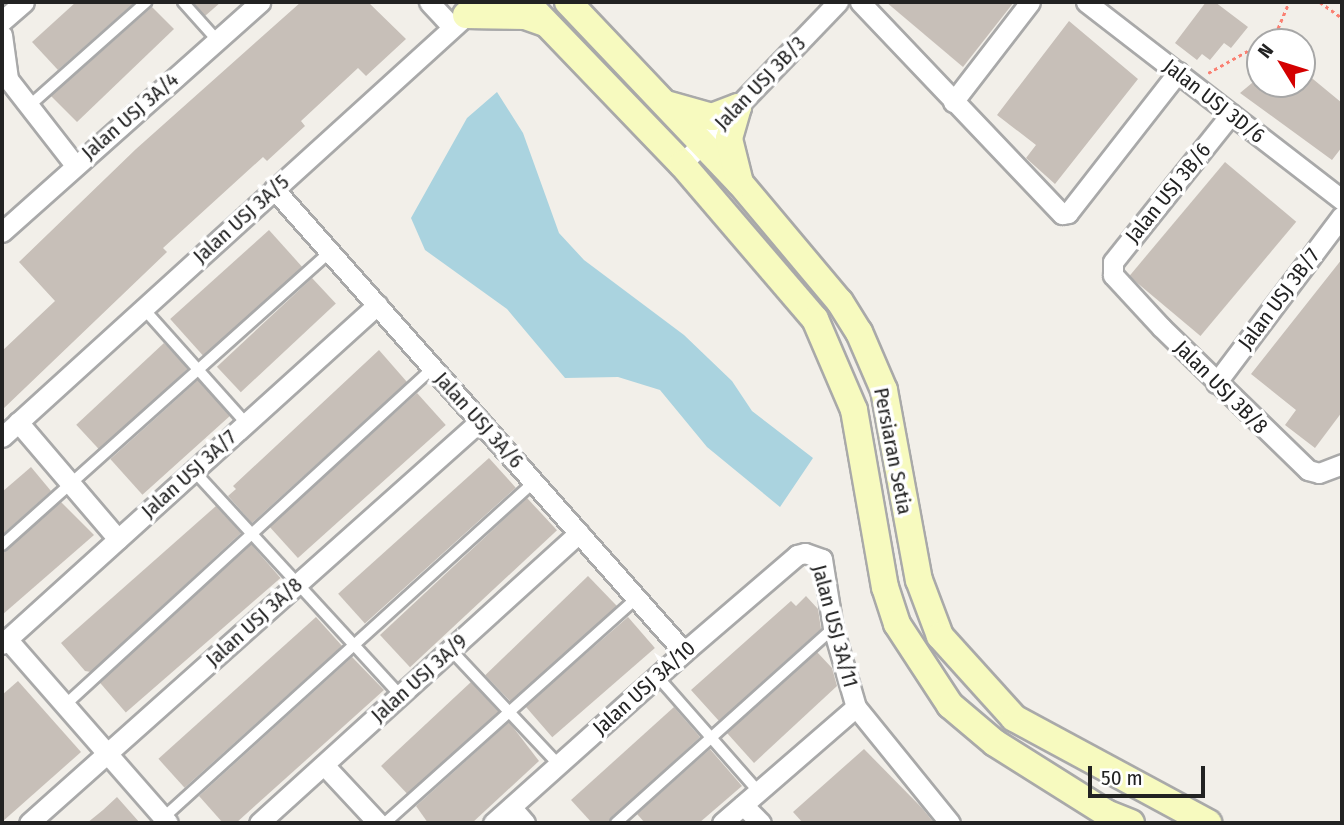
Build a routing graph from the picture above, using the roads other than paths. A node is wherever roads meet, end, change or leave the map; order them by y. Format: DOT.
graph roads {
  1 [pos="24,2"];
  2 [pos="146,2"];
  3 [pos="183,2"];
  4 [pos="260,2"];
  5 [pos="429,2"];
  6 [pos="526,2"];
  7 [pos="568,2"];
  8 [pos="838,2"];
  9 [pos="860,2"];
  10 [pos="1030,2"];
  11 [pos="1086,2"];
  12 [pos="466,15"];
  13 [pos="2,21"];
  14 [pos="545,23"];
  15 [pos="2,35"];
  16 [pos="217,40"];
  17 [pos="1184,78"];
  18 [pos="662,101"];
  19 [pos="953,102"];
  20 [pos="29,106"];
  21 [pos="737,107"];
  22 [pos="1231,114"];
  23 [pos="701,144"];
  24 [pos="75,164"];
  25 [pos="682,164"];
  26 [pos="740,183"];
  27 [pos="274,189"];
  28 [pos="1342,200"];
  29 [pos="1342,216"];
  30 [pos="2,232"];
  31 [pos="330,252"];
  32 [pos="1113,275"];
  33 [pos="377,305"];
  34 [pos="143,308"];
  35 [pos="433,368"];
  36 [pos="198,369"];
  37 [pos="1216,383"];
  38 [pos="480,421"];
  39 [pos="18,422"];
  40 [pos="246,423"];
  41 [pos="2,437"];
  42 [pos="1342,464"];
  43 [pos="194,471"];
  44 [pos="534,482"];
  45 [pos="70,483"];
  46 [pos="579,533"];
  47 [pos="252,534"];
  48 [pos="118,538"];
  49 [pos="2,545"];
  50 [pos="797,555"];
  51 [pos="297,584"];
  52 [pos="637,598"];
  53 [pos="834,628"];
  54 [pos="4,641"];
  55 [pos="354,646"];
  56 [pos="450,649"];
  57 [pos="684,652"];
  58 [pos="657,676"];
  59 [pos="400,695"];
  60 [pos="65,705"];
  61 [pos="856,706"];
  62 [pos="510,712"];
  63 [pos="711,737"];
  64 [pos="107,754"];
  65 [pos="558,764"];
  66 [pos="324,765"];
  67 [pos="758,791"];
  68 [pos="743,805"];
  69 [pos="512,808"];
  70 [pos="1114,818"];
  71 [pos="166,820"];
  72 [pos="29,823"];
  73 [pos="260,823"];
  74 [pos="378,823"];
  75 [pos="385,823"];
  76 [pos="493,823"];
  77 [pos="525,823"];
  78 [pos="616,823"];
  79 [pos="722,823"];
  80 [pos="761,823"];
  81 [pos="950,823"];
  82 [pos="1131,823"];
  83 [pos="1208,823"];
  1 -- 13 [label="street"];
  2 -- 20 [label="lane"];
  3 -- 16 [label="lane"];
  4 -- 16 [label="street, Jalan USJ 3A/4"];
  5 -- 12 [label="street"];
  6 -- 14 [label="main road, Persiaran Setia"];
  7 -- 18 [label="main road, Persiaran Setia"];
  8 -- 21 [label="street, Jalan USJ 3B/3"];
  9 -- 19 [label="street"];
  10 -- 19 [label="street"];
  11 -- 17 [label="street, Jalan USJ 3D/6"];
  12 -- 14 [label="main road"];
  12 -- 27 [label="street, Jalan USJ 3A/5"];
  14 -- 25 [label="main road, Persiaran Setia"];
  15 -- 20 [label="street"];
  16 -- 24 [label="street, Jalan USJ 3A/4"];
  17 -- 19 [label="street"];
  17 -- 22 [label="street, Jalan USJ 3D/6"];
  18 -- 21 [label="main road"];
  18 -- 23 [label="main road, Persiaran Setia"];
  20 -- 24 [label="street"];
  21 -- 23 [label="street, Jalan USJ 3B/3"];
  21 -- 26 [label="main road"];
  22 -- 28 [label="street, Jalan USJ 3D/6"];
  22 -- 32 [label="street, Jalan USJ 3B/6"];
  23 -- 25 [label="street, Jalan USJ 3B/3"];
  23 -- 26 [label="main road, Persiaran Setia"];
  24 -- 30 [label="street, Jalan USJ 3A/4"];
  25 -- 70 [label="main road, Persiaran Setia"];
  26 -- 83 [label="main road, Persiaran Setia"];
  27 -- 31 [label="street, Jalan USJ 3A/6"];
  27 -- 34 [label="street, Jalan USJ 3A/5"];
  29 -- 37 [label="street, Jalan USJ 3B/7"];
  31 -- 33 [label="street, Jalan USJ 3A/6"];
  31 -- 36 [label="lane"];
  32 -- 37 [label="street, Jalan USJ 3B/8"];
  33 -- 35 [label="street, Jalan USJ 3A/6"];
  33 -- 40 [label="street, Jalan USJ 3A/7"];
  34 -- 36 [label="lane"];
  34 -- 39 [label="street, Jalan USJ 3A/5"];
  35 -- 38 [label="street, Jalan USJ 3A/6"];
  35 -- 47 [label="lane"];
  36 -- 40 [label="lane"];
  36 -- 45 [label="lane"];
  37 -- 42 [label="street, Jalan USJ 3B/8"];
  38 -- 44 [label="street, Jalan USJ 3A/6"];
  38 -- 51 [label="street, Jalan USJ 3A/8"];
  39 -- 41 [label="street, Jalan USJ 3A/5"];
  39 -- 45 [label="street"];
  40 -- 43 [label="street, Jalan USJ 3A/7"];
  43 -- 47 [label="lane"];
  43 -- 48 [label="street, Jalan USJ 3A/7"];
  44 -- 46 [label="street, Jalan USJ 3A/6"];
  44 -- 55 [label="lane"];
  45 -- 48 [label="street"];
  45 -- 49 [label="lane"];
  46 -- 52 [label="street, Jalan USJ 3A/6"];
  46 -- 56 [label="street, Jalan USJ 3A/9"];
  47 -- 51 [label="lane"];
  47 -- 60 [label="lane"];
  48 -- 54 [label="street, Jalan USJ 3A/7"];
  50 -- 53 [label="street, Jalan USJ 3A/11"];
  50 -- 57 [label="street, Jalan USJ 3A/10"];
  51 -- 55 [label="lane"];
  51 -- 64 [label="street, Jalan USJ 3A/8"];
  52 -- 57 [label="street, Jalan USJ 3A/6"];
  52 -- 62 [label="lane"];
  53 -- 61 [label="street, Jalan USJ 3A/11"];
  53 -- 63 [label="lane"];
  54 -- 60 [label="street"];
  55 -- 59 [label="lane"];
  55 -- 71 [label="lane"];
  56 -- 59 [label="street, Jalan USJ 3A/9"];
  56 -- 62 [label="lane"];
  57 -- 58 [label="street, Jalan USJ 3A/10"];
  58 -- 63 [label="lane"];
  58 -- 65 [label="street, Jalan USJ 3A/10"];
  59 -- 66 [label="street, Jalan USJ 3A/9"];
  60 -- 64 [label="street"];
  61 -- 67 [label="street, Jalan USJ 3A/11"];
  61 -- 81 [label="street"];
  62 -- 65 [label="lane"];
  62 -- 75 [label="lane"];
  63 -- 67 [label="lane"];
  63 -- 78 [label="lane"];
  64 -- 71 [label="street"];
  64 -- 72 [label="street, Jalan USJ 3A/8"];
  65 -- 69 [label="street, Jalan USJ 3A/10"];
  66 -- 73 [label="street, Jalan USJ 3A/9"];
  66 -- 74 [label="street"];
  67 -- 68 [label="street, Jalan USJ 3A/11"];
  68 -- 79 [label="street, Jalan USJ 3A/11"];
  68 -- 80 [label="street"];
  69 -- 76 [label="street, Jalan USJ 3A/10"];
  69 -- 77 [label="street"];
  70 -- 82 [label="main road, Persiaran Setia"];
}
